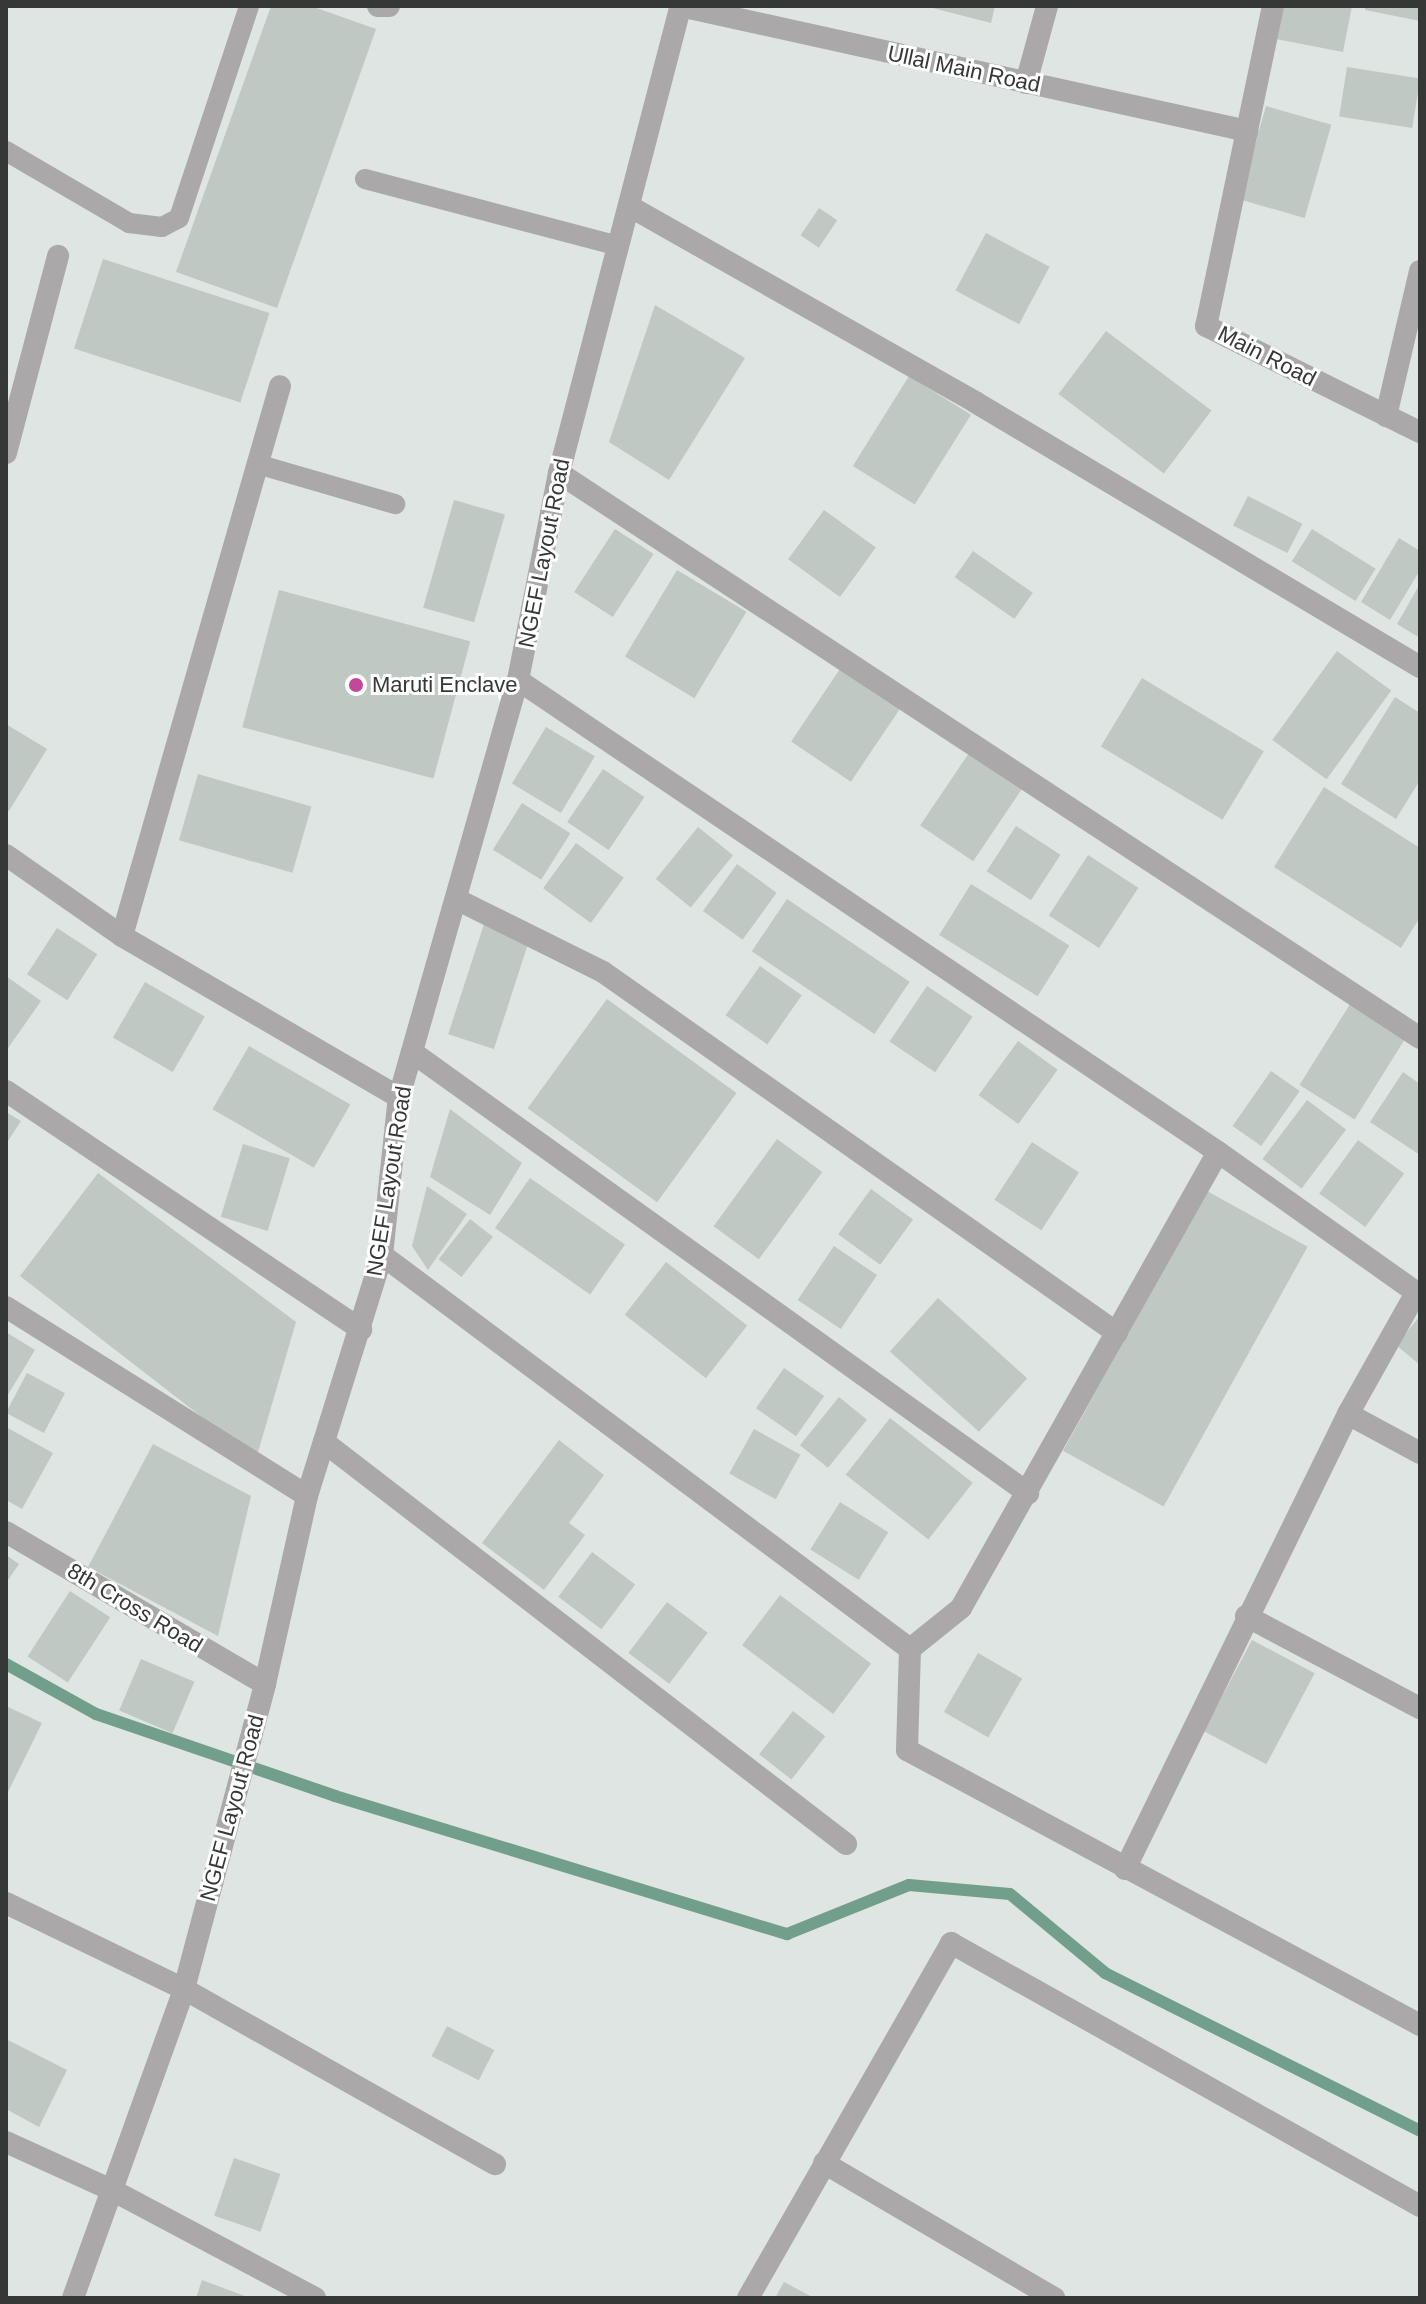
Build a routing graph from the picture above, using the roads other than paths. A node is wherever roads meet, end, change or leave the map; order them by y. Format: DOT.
graph roads {
  1 [pos="249,6"];
  2 [pos="378,6"];
  3 [pos="389,6"];
  4 [pos="681,6"];
  5 [pos="1047,6"];
  6 [pos="1273,6"];
  7 [pos="1026,83"];
  8 [pos="1247,131"];
  9 [pos="6,151"];
  10 [pos="365,179"];
  11 [pos="629,206"];
  12 [pos="618,246"];
  13 [pos="58,256"];
  14 [pos="1420,271"];
  15 [pos="280,386"];
  16 [pos="1386,416"];
  17 [pos="1420,432"];
  18 [pos="6,453"];
  19 [pos="257,464"];
  20 [pos="559,473"];
  21 [pos="395,504"];
  22 [pos="1420,667"];
  23 [pos="518,680"];
  24 [pos="6,855"];
  25 [pos="456,899"];
  26 [pos="122,936"];
  27 [pos="1420,1038"];
  28 [pos="412,1052"];
  29 [pos="6,1091"];
  30 [pos="399,1097"];
  31 [pos="1218,1152"];
  32 [pos="382,1255"];
  33 [pos="1418,1294"];
  34 [pos="6,1307"];
  35 [pos="361,1330"];
  36 [pos="1117,1333"];
  37 [pos="1348,1414"];
  38 [pos="324,1442"];
  39 [pos="1420,1453"];
  40 [pos="1028,1493"];
  41 [pos="307,1496"];
  42 [pos="6,1532"];
  43 [pos="1246,1616"];
  44 [pos="910,1649"];
  45 [pos="265,1684"];
  46 [pos="1420,1708"];
  47 [pos="846,1844"];
  48 [pos="1125,1869"];
  49 [pos="6,1903"];
  50 [pos="184,1989"];
  51 [pos="1420,2025"];
  52 [pos="6,2142"];
  53 [pos="824,2163"];
  54 [pos="495,2164"];
  55 [pos="112,2190"];
  56 [pos="1420,2206"];
  57 [pos="73,2298"];
  58 [pos="315,2298"];
  59 [pos="748,2298"];
  60 [pos="1054,2298"];
  1 -- 9 [label="lane"];
  2 -- 3 [label="street"];
  4 -- 7 [label="street, Ullal Main Road"];
  4 -- 11 [label="street, NGEF Layout Road"];
  5 -- 7 [label="street"];
  6 -- 8 [label="street"];
  7 -- 8 [label="street, Ullal Main Road"];
  8 -- 16 [label="street, Main Road"];
  10 -- 12 [label="lane"];
  11 -- 12 [label="street, NGEF Layout Road"];
  11 -- 22 [label="street"];
  12 -- 20 [label="street, NGEF Layout Road"];
  13 -- 18 [label="street"];
  14 -- 16 [label="street"];
  15 -- 19 [label="street"];
  16 -- 17 [label="street, Main Road"];
  19 -- 21 [label="lane"];
  19 -- 26 [label="street"];
  20 -- 23 [label="street, NGEF Layout Road"];
  20 -- 27 [label="street"];
  23 -- 25 [label="street, NGEF Layout Road"];
  23 -- 31 [label="street"];
  24 -- 26 [label="street"];
  25 -- 28 [label="street, NGEF Layout Road"];
  25 -- 36 [label="street"];
  26 -- 30 [label="street"];
  28 -- 30 [label="street, NGEF Layout Road"];
  28 -- 40 [label="street"];
  29 -- 35 [label="street"];
  30 -- 32 [label="street, NGEF Layout Road"];
  31 -- 33 [label="street"];
  31 -- 36 [label="street"];
  32 -- 35 [label="street, NGEF Layout Road"];
  32 -- 44 [label="street"];
  33 -- 37 [label="street"];
  34 -- 41 [label="street"];
  35 -- 38 [label="street, NGEF Layout Road"];
  36 -- 40 [label="street"];
  37 -- 39 [label="street"];
  37 -- 43 [label="street"];
  38 -- 41 [label="street, NGEF Layout Road"];
  38 -- 47 [label="street"];
  40 -- 44 [label="street"];
  41 -- 45 [label="street, NGEF Layout Road"];
  42 -- 45 [label="street, 8th Cross Road"];
  43 -- 46 [label="street"];
  43 -- 48 [label="street"];
  44 -- 48 [label="street"];
  45 -- 50 [label="street, NGEF Layout Road"];
  48 -- 51 [label="street"];
  49 -- 50 [label="street"];
  50 -- 54 [label="street"];
  50 -- 55 [label="street, NGEF Layout Road"];
  52 -- 55 [label="street"];
  53 -- 56 [label="street"];
  53 -- 59 [label="street"];
  53 -- 60 [label="street"];
  55 -- 57 [label="street, NGEF Layout Road"];
  55 -- 58 [label="street"];
}
